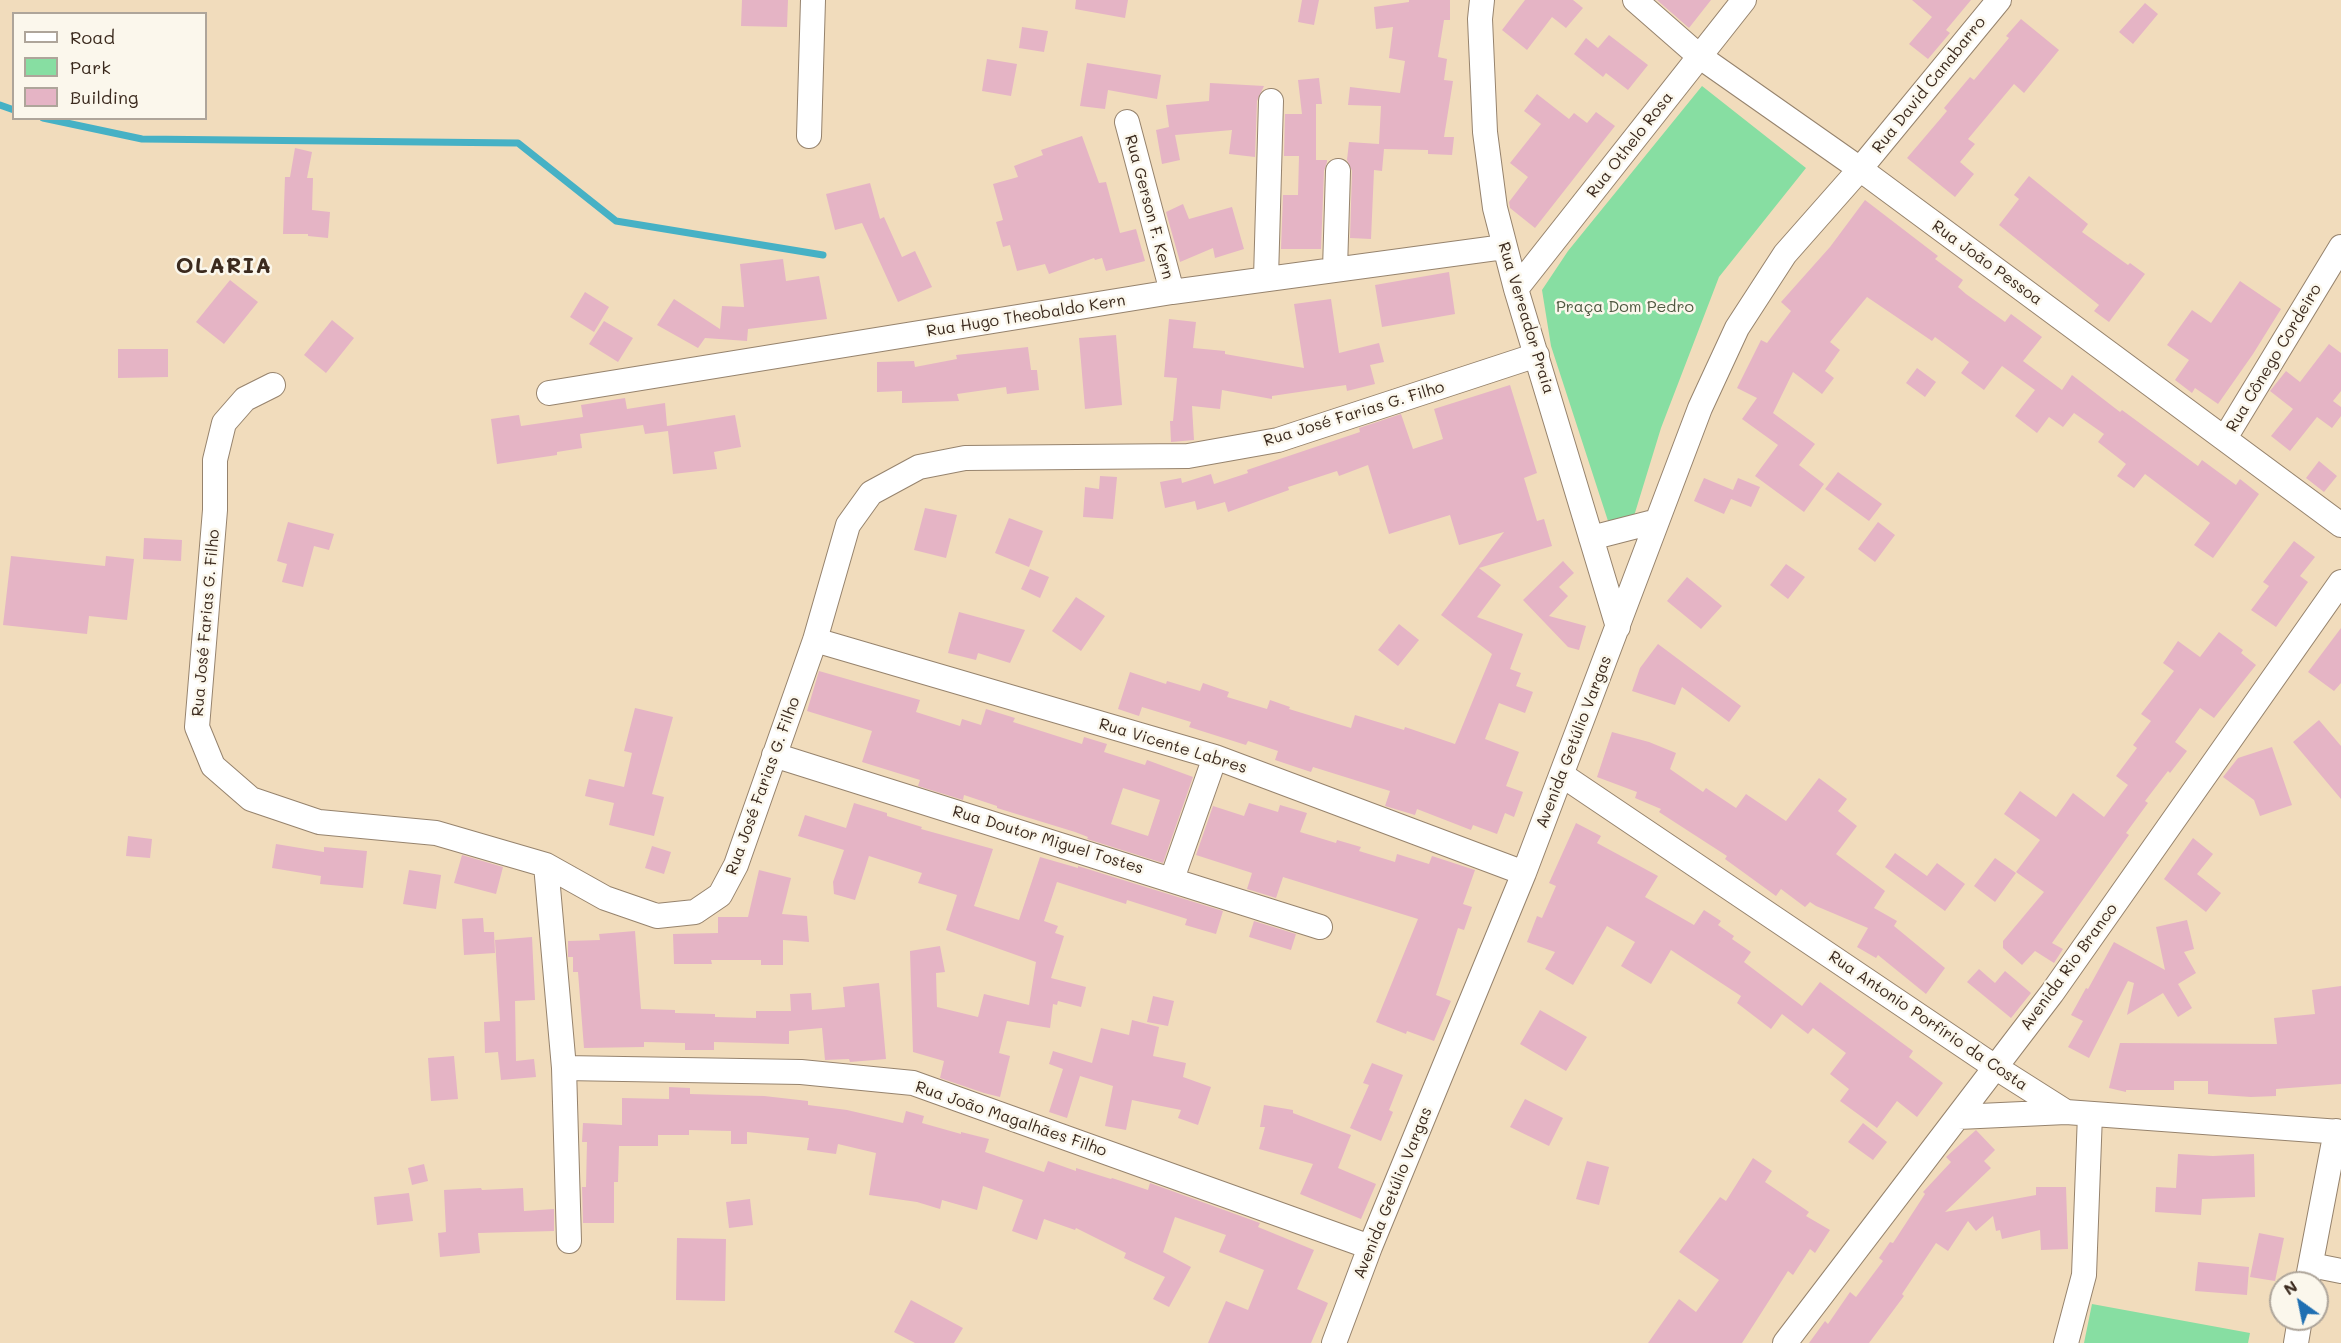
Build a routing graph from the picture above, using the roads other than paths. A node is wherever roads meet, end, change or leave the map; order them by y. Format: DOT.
graph roads {
  1 [pos="813,0"];
  2 [pos="1482,0"];
  3 [pos="1635,0"];
  4 [pos="1744,0"];
  5 [pos="1998,0"];
  6 [pos="1700,56"];
  7 [pos="1271,101"];
  8 [pos="1127,122"];
  9 [pos="810,136"];
  10 [pos="1860,169"];
  11 [pos="1338,171"];
  12 [pos="1504,247"];
  13 [pos="2341,247"];
  14 [pos="1335,269"];
  15 [pos="1266,278"];
  16 [pos="1516,289"];
  17 [pos="1172,292"];
  18 [pos="1537,355"];
  19 [pos="273,385"];
  20 [pos="549,393"];
  21 [pos="2225,438"];
  22 [pos="1657,521"];
  23 [pos="2341,525"];
  24 [pos="1591,538"];
  25 [pos="2341,582"];
  26 [pos="1618,627"];
  27 [pos="815,640"];
  28 [pos="774,755"];
  29 [pos="1215,757"];
  30 [pos="1562,775"];
  31 [pos="546,865"];
  32 [pos="1524,873"];
  33 [pos="1172,879"];
  34 [pos="1320,927"];
  35 [pos="1995,1067"];
  36 [pos="564,1068"];
  37 [pos="2078,1113"];
  38 [pos="1958,1117"];
  39 [pos="2339,1131"];
  40 [pos="569,1241"];
  41 [pos="1370,1247"];
  42 [pos="2310,1271"];
  43 [pos="1334,1343"];
  44 [pos="1785,1343"];
  45 [pos="2066,1343"];
  1 -- 9 [label="street"];
  2 -- 12 [label="street, Rua Vereador Praia"];
  3 -- 6 [label="street, Rua João Pessoa"];
  4 -- 6 [label="street, Rua Othelo Rosa"];
  5 -- 10 [label="street, Rua David Canabarro"];
  6 -- 10 [label="street, Rua João Pessoa"];
  6 -- 16 [label="street, Rua Othelo Rosa"];
  7 -- 15 [label="street"];
  8 -- 17 [label="street, Rua Gerson F. Kern"];
  10 -- 21 [label="street, Rua João Pessoa"];
  10 -- 22 [label="street, Avenida Getúlio Vargas"];
  11 -- 14 [label="street"];
  12 -- 14 [label="street, Rua Hugo Theobaldo Kern"];
  12 -- 16 [label="street, Rua Vereador Praia"];
  13 -- 21 [label="street, Rua Cônego Cordeiro"];
  14 -- 15 [label="street, Rua Hugo Theobaldo Kern"];
  15 -- 17 [label="street, Rua Hugo Theobaldo Kern"];
  16 -- 18 [label="street, Rua Vereador Praia"];
  17 -- 20 [label="street, Rua Hugo Theobaldo Kern"];
  18 -- 24 [label="street, Rua Vereador Praia"];
  18 -- 27 [label="street, Rua José Farias G. Filho"];
  19 -- 31 [label="street, Rua José Farias G. Filho"];
  21 -- 23 [label="street, Rua João Pessoa"];
  22 -- 24 [label="street"];
  22 -- 26 [label="street, Avenida Getúlio Vargas"];
  24 -- 26 [label="street, Rua Vereador Praia"];
  25 -- 35 [label="street, Avenida Rio Branco"];
  26 -- 30 [label="street, Avenida Getúlio Vargas"];
  27 -- 28 [label="street, Rua José Farias G. Filho"];
  27 -- 29 [label="street, Rua Vicente Labres"];
  28 -- 31 [label="street, Rua José Farias G. Filho"];
  28 -- 33 [label="street, Rua Doutor Miguel Tostes"];
  29 -- 32 [label="street, Rua Vicente Labres"];
  29 -- 33 [label="street"];
  30 -- 32 [label="street, Avenida Getúlio Vargas"];
  30 -- 35 [label="street, Rua Antonio Porfírio da Costa"];
  31 -- 36 [label="street"];
  32 -- 41 [label="street, Avenida Getúlio Vargas"];
  33 -- 34 [label="street, Rua Doutor Miguel Tostes"];
  35 -- 37 [label="street, Rua Antonio Porfírio da Costa"];
  35 -- 38 [label="street, Avenida Rio Branco"];
  36 -- 40 [label="street"];
  36 -- 41 [label="street, Rua João Magalhães Filho"];
  37 -- 38 [label="street"];
  37 -- 39 [label="street, Rua Antonio Porfírio da Costa"];
  37 -- 45 [label="street"];
  38 -- 44 [label="street, Avenida Rio Branco"];
  39 -- 42 [label="street"];
  41 -- 43 [label="street, Avenida Getúlio Vargas"];
}
